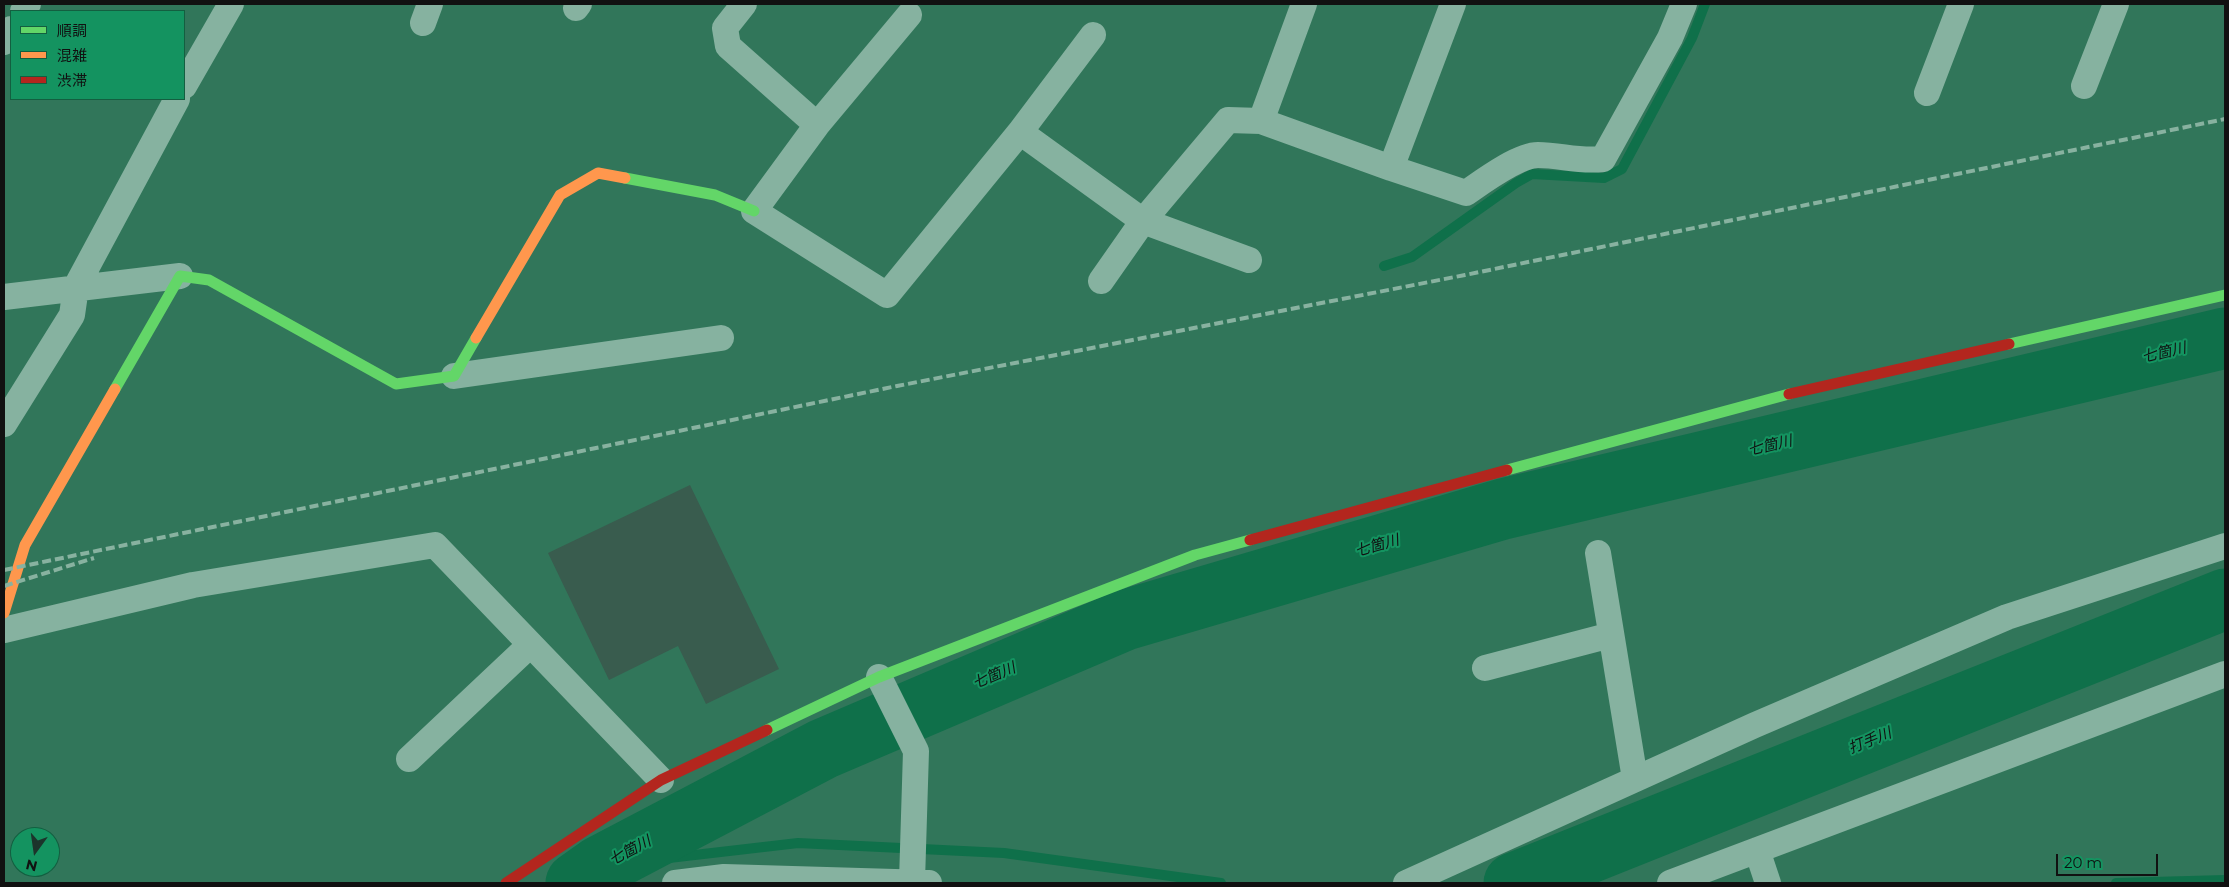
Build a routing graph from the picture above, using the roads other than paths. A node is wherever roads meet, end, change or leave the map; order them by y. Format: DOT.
graph roads {
  1 [pos="231,4"];
  2 [pos="744,4"];
  3 [pos="1304,4"];
  4 [pos="1453,4"];
  5 [pos="1684,4"];
  6 [pos="1961,4"];
  7 [pos="2116,4"];
  8 [pos="909,15"];
  9 [pos="10,31"];
  10 [pos="1093,35"];
  11 [pos="4,42"];
  12 [pos="185,84"];
  13 [pos="2084,86"];
  14 [pos="1927,93"];
  15 [pos="176,100"];
  16 [pos="1261,121"];
  17 [pos="817,125"];
  18 [pos="1020,132"];
  19 [pos="1391,168"];
  20 [pos="754,211"];
  21 [pos="1143,221"];
  22 [pos="1249,260"];
  23 [pos="180,276"];
  24 [pos="1101,281"];
  25 [pos="76,287"];
  26 [pos="2225,295"];
  27 [pos="4,297"];
  28 [pos="721,338"];
  29 [pos="454,376"];
  30 [pos="4,424"];
  31 [pos="2225,546"];
  32 [pos="1598,553"];
  33 [pos="4,614"];
  34 [pos="4,630"];
  35 [pos="1611,635"];
  36 [pos="530,645"];
  37 [pos="1486,668"];
  38 [pos="2225,674"];
  39 [pos="879,677"];
  40 [pos="409,759"];
  41 [pos="1635,779"];
  42 [pos="660,780"];
  43 [pos="1757,850"];
  44 [pos="921,882"];
  45 [pos="506,883"];
  46 [pos="675,883"];
  47 [pos="1406,883"];
  48 [pos="1670,883"];
  49 [pos="1768,883"];
  1 -- 12 [label="street"];
  2 -- 17 [label="street"];
  3 -- 16 [label="street"];
  4 -- 19 [label="street"];
  5 -- 19 [label="street"];
  6 -- 14 [label="street"];
  7 -- 13 [label="street"];
  8 -- 17 [label="street"];
  9 -- 11 [label="street"];
  10 -- 18 [label="street"];
  15 -- 25 [label="street"];
  16 -- 19 [label="street"];
  16 -- 21 [label="street"];
  17 -- 20 [label="street"];
  18 -- 20 [label="street"];
  18 -- 21 [label="street"];
  20 -- 29 [label="street"];
  21 -- 22 [label="street"];
  21 -- 24 [label="street"];
  23 -- 25 [label="street"];
  23 -- 29 [label="street"];
  23 -- 33 [label="street"];
  25 -- 27 [label="street"];
  25 -- 30 [label="street"];
  26 -- 39 [label="street"];
  28 -- 29 [label="street"];
  31 -- 41 [label="street"];
  32 -- 35 [label="street"];
  34 -- 36 [label="street"];
  35 -- 37 [label="street"];
  35 -- 41 [label="street"];
  36 -- 40 [label="street"];
  36 -- 42 [label="street"];
  38 -- 43 [label="street"];
  39 -- 42 [label="street"];
  39 -- 44 [label="street"];
  41 -- 47 [label="street"];
  42 -- 45 [label="street"];
  43 -- 48 [label="street"];
  43 -- 49 [label="street"];
  44 -- 46 [label="street"];
}
